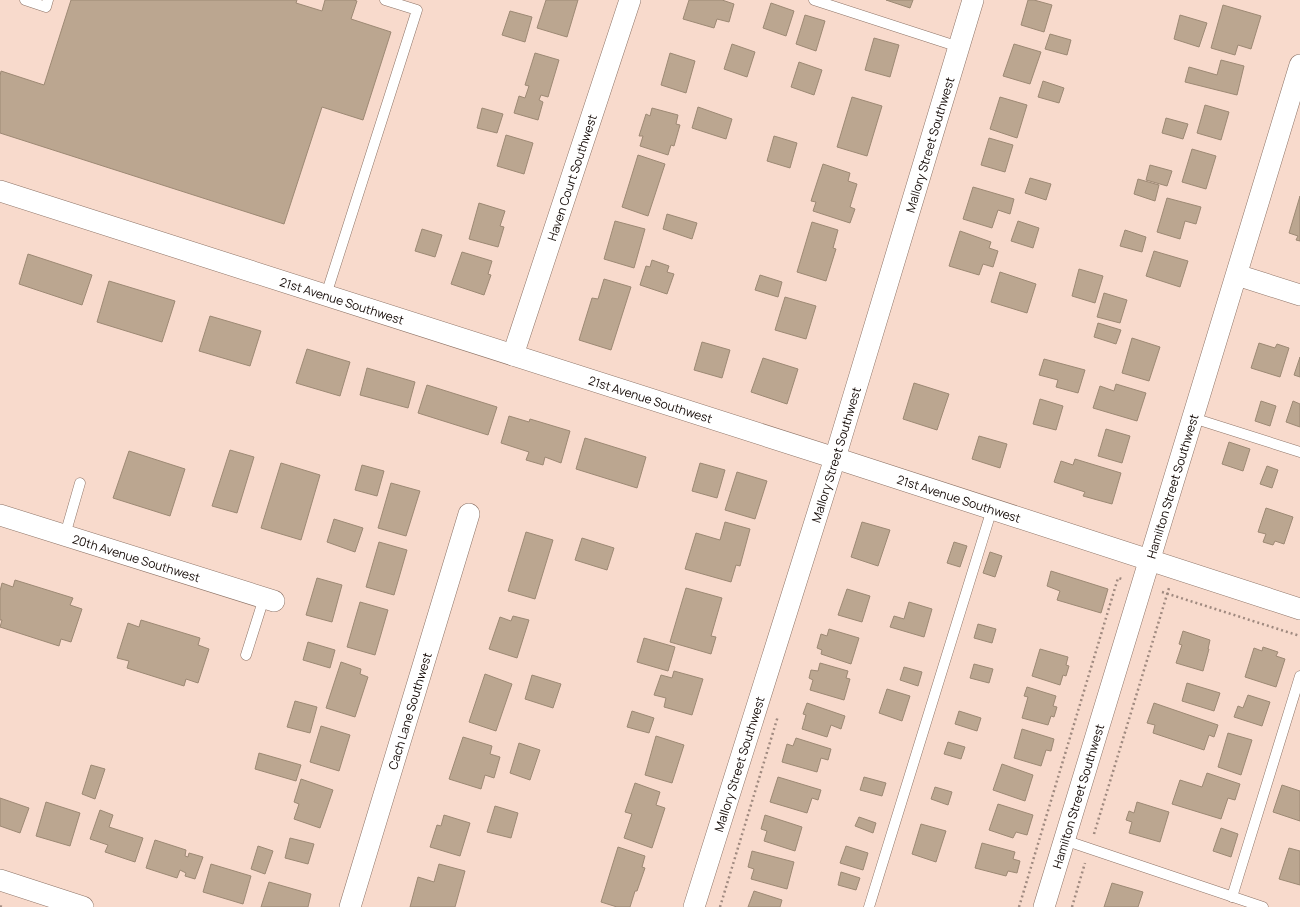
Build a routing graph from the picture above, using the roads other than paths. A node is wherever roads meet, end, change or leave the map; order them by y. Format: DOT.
graph roads {
  1 [pos="25,0"];
  2 [pos="48,0"];
  3 [pos="385,0"];
  4 [pos="630,0"];
  5 [pos="814,0"];
  6 [pos="973,0"];
  7 [pos="959,47"];
  8 [pos="1300,65"];
  9 [pos="0,191"];
  10 [pos="1237,275"];
  11 [pos="326,296"];
  12 [pos="1300,296"];
  13 [pos="513,355"];
  14 [pos="1193,418"];
  15 [pos="1300,452"];
  16 [pos="835,458"];
  17 [pos="80,483"];
  18 [pos="992,509"];
  19 [pos="469,514"];
  20 [pos="0,515"];
  21 [pos="65,535"];
  22 [pos="1150,560"];
  23 [pos="269,600"];
  24 [pos="1300,609"];
  25 [pos="246,655"];
  26 [pos="1300,676"];
  27 [pos="1064,840"];
  28 [pos="0,880"];
  29 [pos="1232,897"];
  30 [pos="74,906"];
  31 [pos="350,907"];
  32 [pos="694,907"];
  33 [pos="869,907"];
  34 [pos="1044,907"];
  35 [pos="1263,907"];
  1 -- 2 [label="lane"];
  3 -- 11 [label="lane"];
  4 -- 13 [label="street, Haven Court Southwest"];
  5 -- 7 [label="lane"];
  6 -- 7 [label="street, Mallory Street Southwest"];
  7 -- 16 [label="street, Mallory Street Southwest"];
  8 -- 10 [label="street, Hamilton Street Southwest"];
  9 -- 11 [label="street, 21st Avenue Southwest"];
  10 -- 12 [label="street"];
  10 -- 14 [label="street, Hamilton Street Southwest"];
  11 -- 13 [label="street, 21st Avenue Southwest"];
  13 -- 16 [label="street, 21st Avenue Southwest"];
  14 -- 15 [label="lane"];
  14 -- 22 [label="street, Hamilton Street Southwest"];
  16 -- 18 [label="street, 21st Avenue Southwest"];
  16 -- 32 [label="street, Mallory Street Southwest"];
  17 -- 21 [label="lane"];
  18 -- 22 [label="street, 21st Avenue Southwest"];
  18 -- 33 [label="lane"];
  19 -- 31 [label="street, Cach Lane Southwest"];
  20 -- 21 [label="street, 20th Avenue Southwest"];
  21 -- 23 [label="street, 20th Avenue Southwest"];
  22 -- 24 [label="street, 21st Avenue Southwest"];
  22 -- 27 [label="street, Hamilton Street Southwest"];
  23 -- 25 [label="lane"];
  26 -- 29 [label="lane"];
  27 -- 29 [label="lane"];
  27 -- 34 [label="street, Hamilton Street Southwest"];
  28 -- 30 [label="street"];
  29 -- 35 [label="lane"];
}
